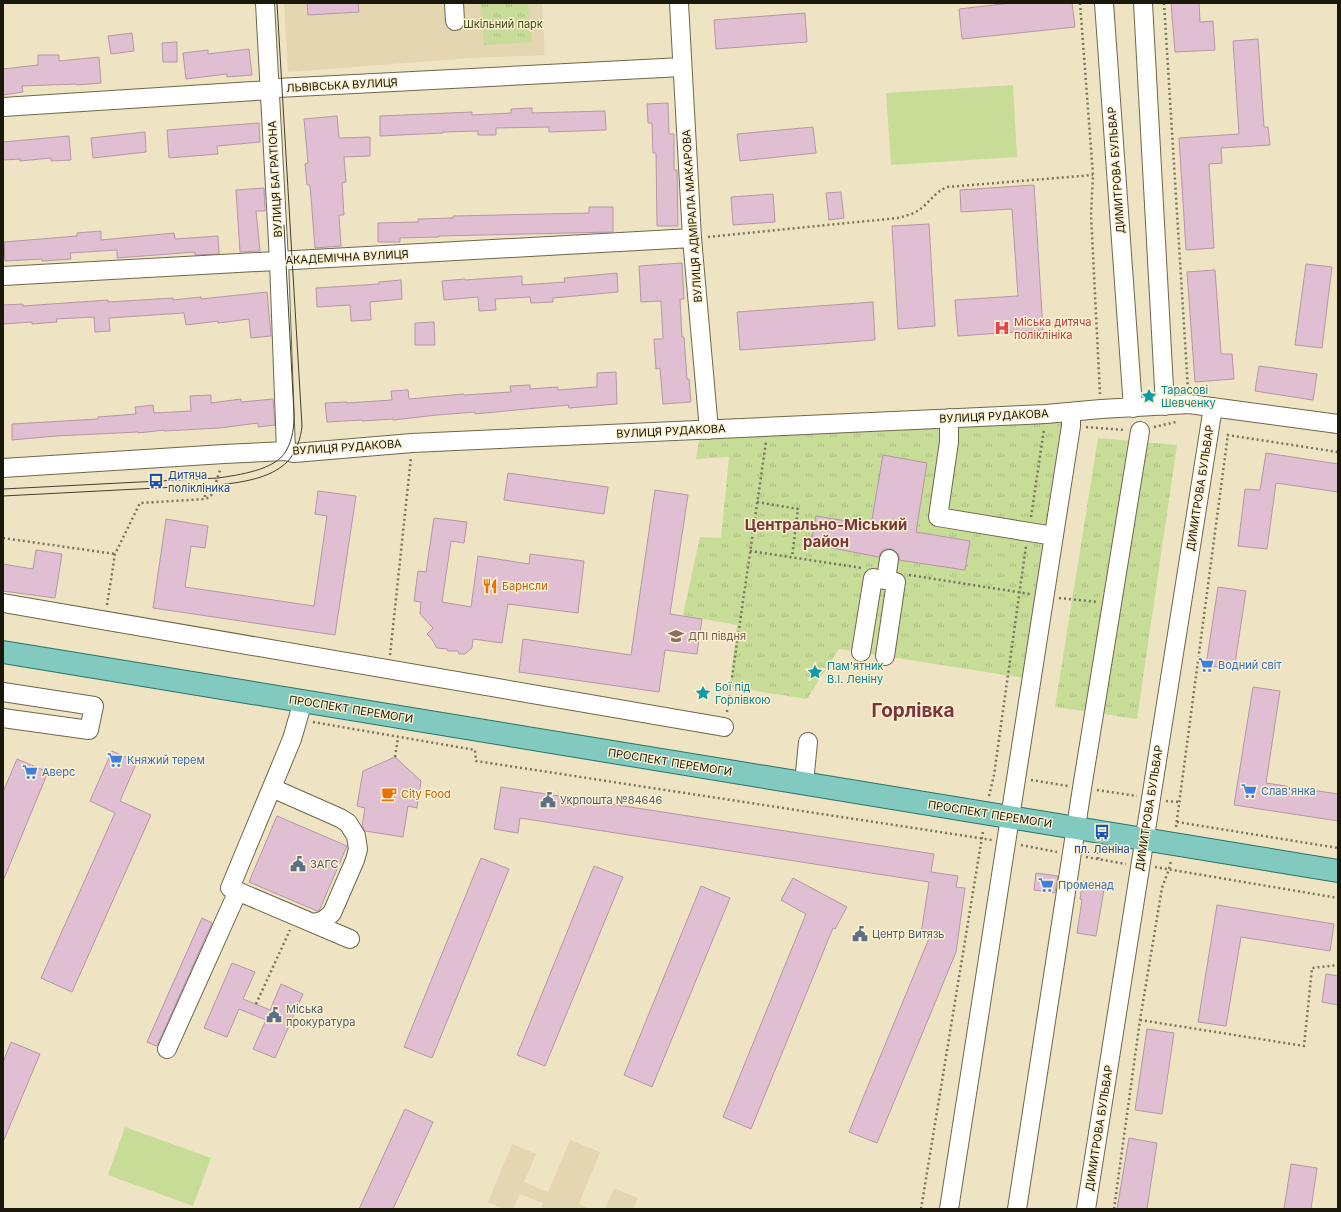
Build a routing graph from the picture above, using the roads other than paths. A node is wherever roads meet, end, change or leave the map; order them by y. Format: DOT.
graph roads {
  1 [pos="265,3"];
  2 [pos="454,3"];
  3 [pos="678,3"];
  4 [pos="1104,3"];
  5 [pos="1143,3"];
  6 [pos="455,21"];
  7 [pos="682,68"];
  8 [pos="270,90"];
  9 [pos="3,107"];
  10 [pos="692,238"];
  11 [pos="279,261"];
  12 [pos="3,276"];
  13 [pos="1165,406"];
  14 [pos="1213,407"];
  15 [pos="1133,408"];
  16 [pos="949,418"];
  17 [pos="1071,419"];
  18 [pos="1338,424"];
  19 [pos="709,430"];
  20 [pos="1140,431"];
  21 [pos="286,451"];
  22 [pos="3,468"];
  23 [pos="1054,536"];
  24 [pos="3,603"];
  25 [pos="3,652"];
  26 [pos="861,652"];
  27 [pos="885,656"];
  28 [pos="3,692"];
  29 [pos="300,710"];
  30 [pos="3,718"];
  31 [pos="724,727"];
  32 [pos="808,742"];
  33 [pos="804,783"];
  34 [pos="272,788"];
  35 [pos="1010,817"];
  36 [pos="1076,828"];
  37 [pos="1145,840"];
  38 [pos="1338,871"];
  39 [pos="238,891"];
  40 [pos="314,923"];
  41 [pos="350,939"];
  42 [pos="167,1049"];
  43 [pos="949,1209"];
  44 [pos="1018,1209"];
  45 [pos="1086,1209"];
  1 -- 8 [label="street, ВУЛИЦЯ БАГРАТІОНА"];
  2 -- 6 [label="street"];
  3 -- 7 [label="street, ВУЛИЦЯ АДМІРАЛА МАКАРОВА"];
  4 -- 15 [label="street, ДИМИТРОВА БУЛЬВАР"];
  5 -- 13 [label="street"];
  7 -- 8 [label="street, ЛЬВІВСЬКА ВУЛИЦЯ"];
  7 -- 10 [label="street, ВУЛИЦЯ АДМІРАЛА МАКАРОВА"];
  8 -- 9 [label="street, ЛЬВІВСЬКА ВУЛИЦЯ"];
  8 -- 11 [label="street, ВУЛИЦЯ БАГРАТІОНА"];
  10 -- 11 [label="street, АКАДЕМІЧНА ВУЛИЦЯ"];
  10 -- 19 [label="street, ВУЛИЦЯ АДМІРАЛА МАКАРОВА"];
  11 -- 12 [label="street, АКАДЕМІЧНА ВУЛИЦЯ"];
  11 -- 21 [label="street, ВУЛИЦЯ БАГРАТІОНА"];
  13 -- 14 [label="street, ВУЛИЦЯ РУДАКОВА"];
  13 -- 15 [label="street, ВУЛИЦЯ РУДАКОВА"];
  14 -- 18 [label="street, ВУЛИЦЯ РУДАКОВА"];
  14 -- 37 [label="street, ДИМИТРОВА БУЛЬВАР"];
  15 -- 17 [label="street, ВУЛИЦЯ РУДАКОВА"];
  16 -- 17 [label="street, ВУЛИЦЯ РУДАКОВА"];
  16 -- 19 [label="street, ВУЛИЦЯ РУДАКОВА"];
  16 -- 23 [label="street"];
  17 -- 23 [label="street"];
  19 -- 21 [label="street, ВУЛИЦЯ РУДАКОВА"];
  20 -- 36 [label="street"];
  21 -- 22 [label="street, ВУЛИЦЯ РУДАКОВА"];
  23 -- 35 [label="street"];
  24 -- 31 [label="street"];
  25 -- 29 [label="main road, ПРОСПЕКТ ПЕРЕМОГИ"];
  26 -- 27 [label="street"];
  28 -- 30 [label="street"];
  29 -- 33 [label="main road, ПРОСПЕКТ ПЕРЕМОГИ"];
  29 -- 34 [label="street"];
  32 -- 33 [label="street"];
  33 -- 35 [label="main road, ПРОСПЕКТ ПЕРЕМОГИ"];
  34 -- 39 [label="street"];
  34 -- 40 [label="street"];
  35 -- 36 [label="main road, ПРОСПЕКТ ПЕРЕМОГИ"];
  35 -- 43 [label="street"];
  36 -- 37 [label="main road, ПРОСПЕКТ ПЕРЕМОГИ"];
  36 -- 44 [label="street"];
  37 -- 38 [label="main road, ПРОСПЕКТ ПЕРЕМОГИ"];
  37 -- 45 [label="street, ДИМИТРОВА БУЛЬВАР"];
  39 -- 40 [label="street"];
  39 -- 42 [label="street"];
  40 -- 41 [label="street"];
}
